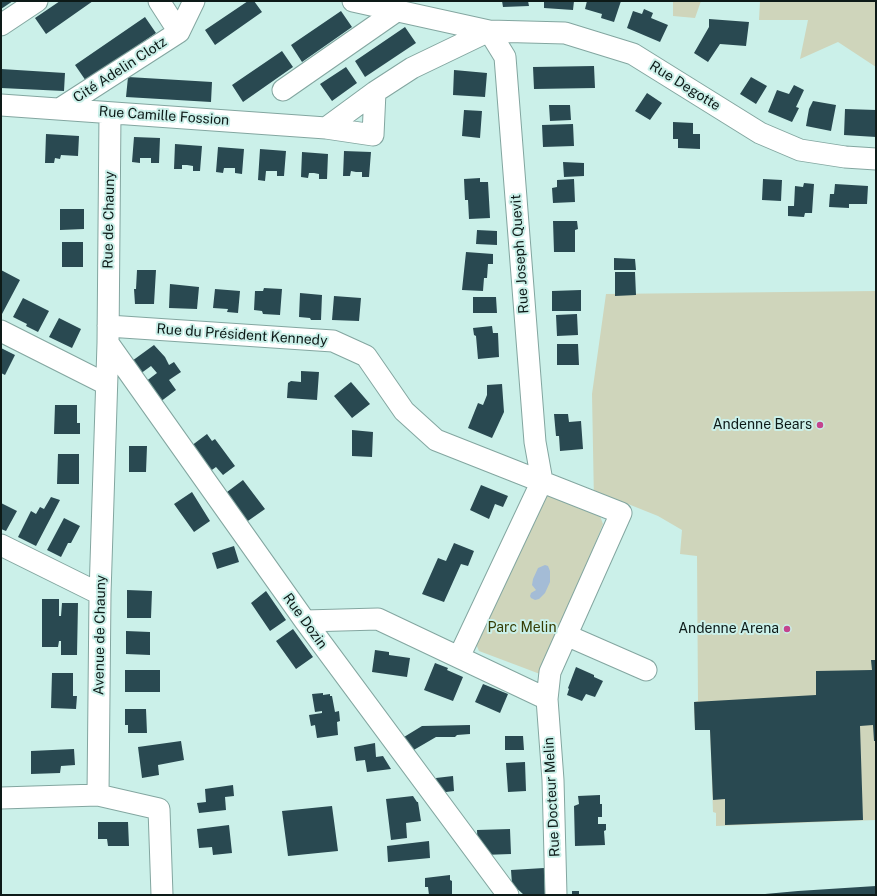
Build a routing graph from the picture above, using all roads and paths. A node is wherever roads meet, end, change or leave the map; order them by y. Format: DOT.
graph roads {
  1 [pos="37,1"];
  2 [pos="159,1"];
  3 [pos="194,1"];
  4 [pos="353,1"];
  5 [pos="398,10"];
  6 [pos="1,25"];
  7 [pos="489,30"];
  8 [pos="179,32"];
  9 [pos="283,90"];
  10 [pos="375,92"];
  11 [pos="1,105"];
  12 [pos="61,108"];
  13 [pos="110,113"];
  14 [pos="326,128"];
  15 [pos="876,159"];
  16 [pos="1,331"];
  17 [pos="108,335"];
  18 [pos="106,384"];
  19 [pos="542,481"];
  20 [pos="621,513"];
  21 [pos="1,545"];
  22 [pos="100,594"];
  23 [pos="305,621"];
  24 [pos="566,635"];
  25 [pos="459,657"];
  26 [pos="646,670"];
  27 [pos="547,700"];
  28 [pos="98,795"];
  29 [pos="1,798"];
  30 [pos="162,895"];
  31 [pos="508,895"];
  32 [pos="556,895"];
  1 -- 6 [label="street"];
  2 -- 8 [label="street, Cité Adelin Clotz"];
  3 -- 8 [label="street, Cité Adelin Clotz"];
  4 -- 5 [label="street"];
  5 -- 7 [label="street"];
  5 -- 9 [label="street"];
  7 -- 10 [label="street"];
  7 -- 15 [label="street, Rue Degotte"];
  7 -- 19 [label="street, Rue Joseph Quevit"];
  8 -- 12 [label="street, Cité Adelin Clotz"];
  10 -- 14 [label="street"];
  10 -- 14 [label="street, Rue Camille Fossion"];
  11 -- 12 [label="street, Rue Camille Fossion"];
  12 -- 13 [label="street, Rue Camille Fossion"];
  13 -- 14 [label="street, Rue Camille Fossion"];
  13 -- 17 [label="street, Rue de Chauny"];
  16 -- 18 [label="street"];
  17 -- 18 [label="street, Avenue de Chauny"];
  17 -- 19 [label="street, Rue du Président Kennedy"];
  17 -- 23 [label="street, Rue Dozin"];
  18 -- 22 [label="street, Avenue de Chauny"];
  19 -- 20 [label="street, Rue du Président Kennedy"];
  19 -- 25 [label="street"];
  20 -- 24 [label="street, Rue Docteur Melin"];
  21 -- 22 [label="street"];
  22 -- 28 [label="street, Avenue de Chauny"];
  23 -- 25 [label="street"];
  23 -- 31 [label="street, Rue Dozin"];
  24 -- 26 [label="street"];
  24 -- 27 [label="street, Rue Docteur Melin"];
  25 -- 27 [label="street"];
  27 -- 32 [label="street, Rue Docteur Melin"];
  28 -- 29 [label="street"];
  28 -- 30 [label="street"];
}
